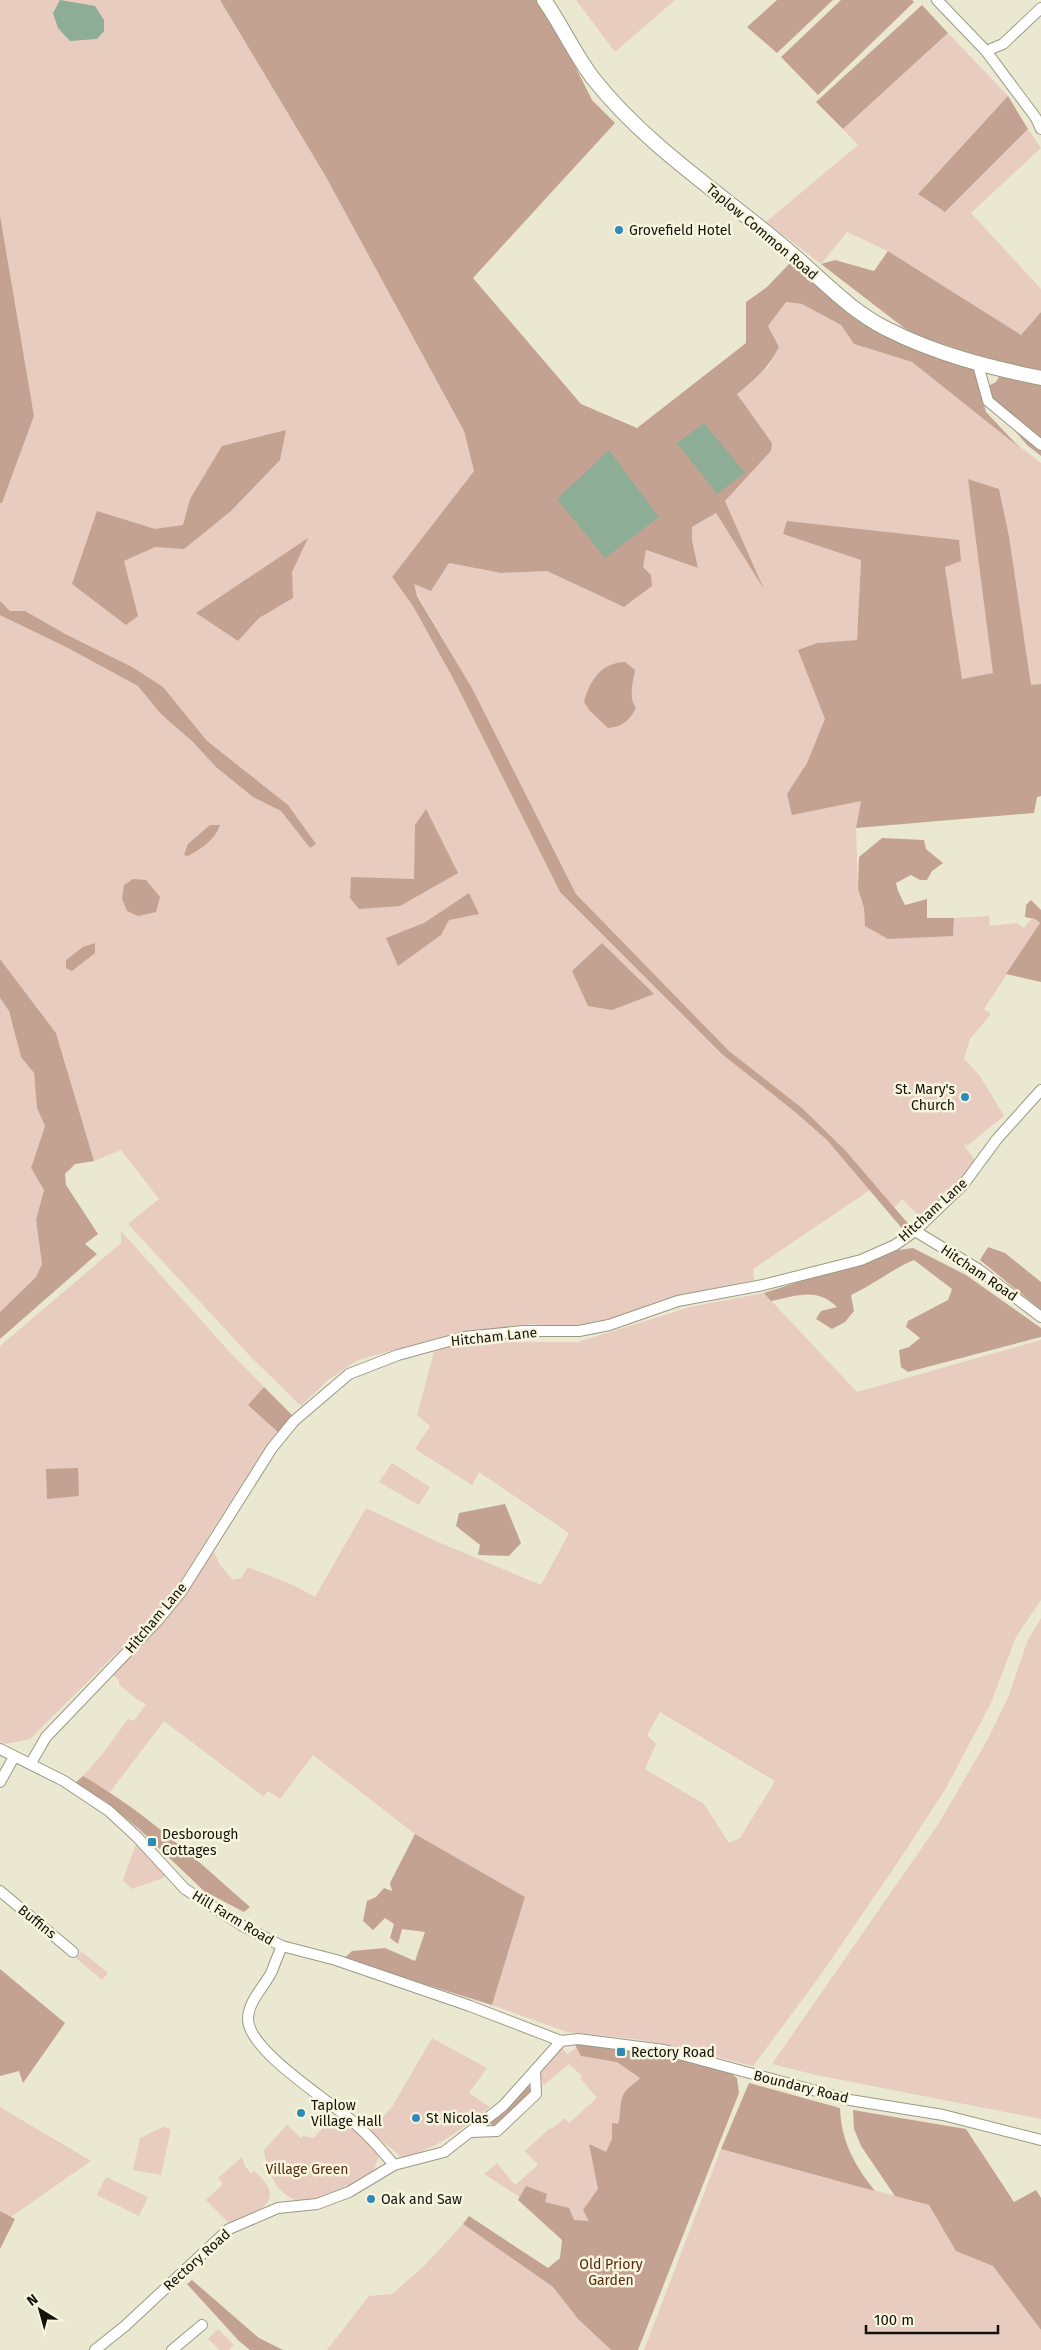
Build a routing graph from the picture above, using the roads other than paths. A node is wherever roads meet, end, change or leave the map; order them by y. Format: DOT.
graph roads {
  1 [pos="544,0"];
  2 [pos="937,0"];
  3 [pos="1041,8"];
  4 [pos="1003,44"];
  5 [pos="986,51"];
  6 [pos="999,67"];
  7 [pos="1041,129"];
  8 [pos="978,365"];
  9 [pos="1041,378"];
  10 [pos="1041,445"];
  11 [pos="1041,1090"];
  12 [pos="915,1231"];
  13 [pos="1041,1317"];
  14 [pos="0,1749"];
  15 [pos="14,1757"];
  16 [pos="31,1764"];
  17 [pos="0,1782"];
  18 [pos="0,1891"];
  19 [pos="282,1946"];
  20 [pos="73,1952"];
  21 [pos="561,2041"];
  22 [pos="535,2070"];
  23 [pos="470,2132"];
  24 [pos="1041,2140"];
  25 [pos="394,2164"];
  26 [pos="202,2325"];
  27 [pos="95,2350"];
  28 [pos="172,2350"];
  1 -- 8 [label="street, Taplow Common Road"];
  2 -- 5 [label="street"];
  3 -- 4 [label="street"];
  4 -- 5 [label="street"];
  4 -- 6 [label="street"];
  5 -- 6 [label="street"];
  6 -- 7 [label="street"];
  8 -- 9 [label="street, Taplow Common Road"];
  8 -- 10 [label="street"];
  11 -- 12 [label="street, Hitcham Lane"];
  12 -- 13 [label="street, Hitcham Road"];
  12 -- 16 [label="street, Hitcham Lane"];
  14 -- 15 [label="street, Hill Farm Road"];
  15 -- 16 [label="street, Hill Farm Road"];
  15 -- 17 [label="street"];
  16 -- 19 [label="street, Hill Farm Road"];
  18 -- 20 [label="street, Buffins"];
  19 -- 21 [label="street, Hill Farm Road"];
  19 -- 25 [label="street"];
  21 -- 22 [label="street, Rectory Road"];
  21 -- 24 [label="street, Boundary Road"];
  22 -- 23 [label="street, Rectory Road"];
  22 -- 23 [label="street"];
  23 -- 25 [label="street, Rectory Road"];
  25 -- 27 [label="street, Rectory Road"];
  26 -- 28 [label="street"];
}
